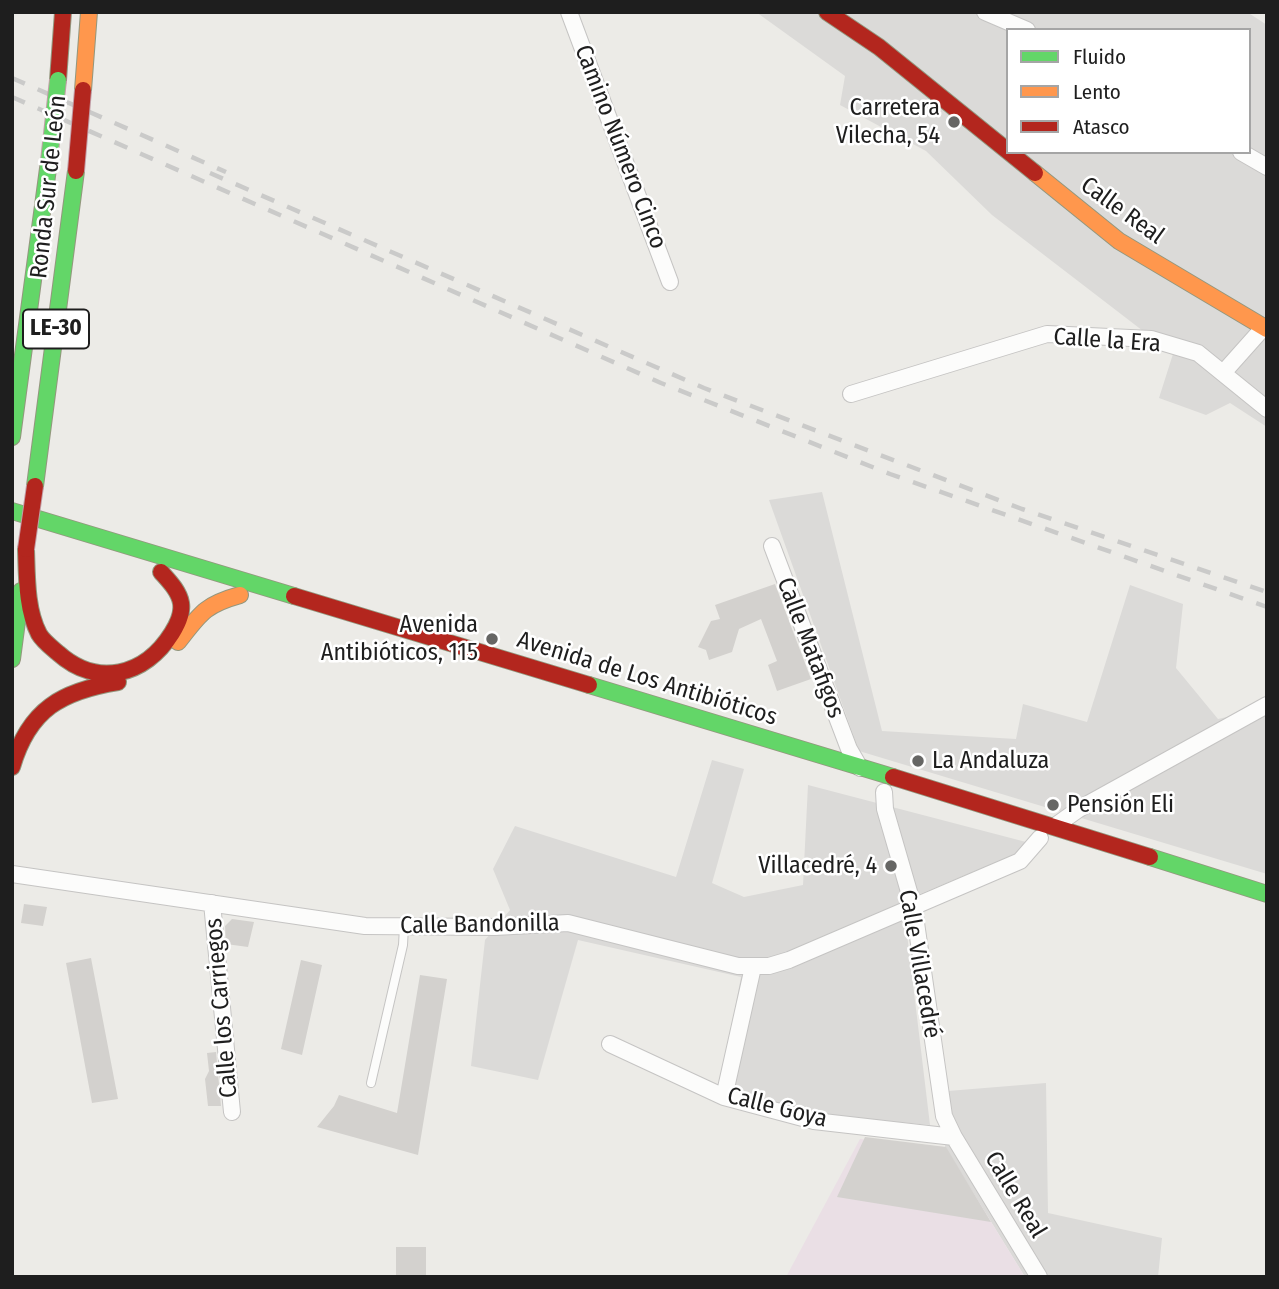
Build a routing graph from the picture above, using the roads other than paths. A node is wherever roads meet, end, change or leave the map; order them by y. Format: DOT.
graph roads {
  1 [pos="63,12"];
  2 [pos="89,12"];
  3 [pos="569,12"];
  4 [pos="827,12"];
  5 [pos="985,12"];
  6 [pos="1022,28"];
  7 [pos="1006,145"];
  8 [pos="1244,154"];
  9 [pos="1021,157"];
  10 [pos="1267,167"];
  11 [pos="670,282"];
  12 [pos="1265,328"];
  13 [pos="1223,373"];
  14 [pos="851,394"];
  15 [pos="1267,408"];
  16 [pos="12,438"];
  17 [pos="12,512"];
  18 [pos="12,526"];
  19 [pos="772,546"];
  20 [pos="26,549"];
  21 [pos="161,572"];
  22 [pos="200,588"];
  23 [pos="240,595"];
  24 [pos="182,605"];
  25 [pos="201,610"];
  26 [pos="412,631"];
  27 [pos="12,659"];
  28 [pos="509,676"];
  29 [pos="650,702"];
  30 [pos="1267,705"];
  31 [pos="679,729"];
  32 [pos="849,749"];
  33 [pos="756,752"];
  34 [pos="833,760"];
  35 [pos="12,767"];
  36 [pos="860,768"];
  37 [pos="884,792"];
  38 [pos="990,806"];
  39 [pos="948,811"];
  40 [pos="1026,817"];
  41 [pos="1055,826"];
  42 [pos="1040,838"];
  43 [pos="13,874"];
  44 [pos="1267,894"];
  45 [pos="212,903"];
  46 [pos="914,909"];
  47 [pos="404,927"];
  48 [pos="753,967"];
  49 [pos="610,1044"];
  50 [pos="371,1083"];
  51 [pos="724,1097"];
  52 [pos="232,1112"];
  53 [pos="954,1137"];
  54 [pos="1039,1277"];
  1 -- 16 [label="main road, Ronda Sur de León / LE-30, bridge"];
  2 -- 20 [label="main road, Ronda Sur de León / LE-30, bridge"];
  3 -- 11 [label="street, Camino Número Cinco"];
  4 -- 7 [label="main road, Calle Real"];
  5 -- 6 [label="street"];
  8 -- 10 [label="street"];
  9 -- 12 [label="main road, Calle Real"];
  12 -- 13 [label="street"];
  13 -- 14 [label="street, Calle la Era"];
  13 -- 15 [label="street, Calle la Era"];
  17 -- 22 [label="main road"];
  17 -- 26 [label="main road, Avenida de Los Antibióticos"];
  18 -- 21 [label="main road, Avenida de Los Antibióticos"];
  19 -- 32 [label="street, Calle Matafigos"];
  20 -- 24 [label="main road"];
  20 -- 27 [label="main road, Ronda Sur de León / LE-30"];
  21 -- 22 [label="main road, Avenida de Los Antibióticos"];
  21 -- 24 [label="main road"];
  22 -- 23 [label="main road, Avenida de Los Antibióticos"];
  22 -- 24 [label="main road"];
  22 -- 25 [label="main road"];
  22 -- 26 [label="main road"];
  23 -- 25 [label="main road"];
  23 -- 28 [label="main road, Avenida de Los Antibióticos"];
  25 -- 35 [label="main road"];
  26 -- 29 [label="main road, Avenida de Los Antibióticos"];
  28 -- 29 [label="main road"];
  28 -- 31 [label="main road, Avenida de Los Antibióticos"];
  29 -- 31 [label="main road"];
  29 -- 34 [label="main road, Avenida de Los Antibióticos"];
  30 -- 41 [label="street"];
  31 -- 33 [label="main road, Avenida de Los Antibióticos"];
  32 -- 34 [label="street, Calle Matafigos"];
  32 -- 36 [label="street, Calle Matafigos"];
  34 -- 36 [label="main road, Avenida de Los Antibióticos"];
  36 -- 37 [label="main road"];
  36 -- 38 [label="main road, Avenida de Los Antibióticos"];
  37 -- 38 [label="main road"];
  37 -- 46 [label="street, Calle Villacedré"];
  38 -- 40 [label="main road, Avenida de Los Antibióticos"];
  39 -- 42 [label="main road, Avenida de Los Antibióticos"];
  40 -- 41 [label="main road, Avenida de Los Antibióticos"];
  40 -- 42 [label="main road"];
  41 -- 42 [label="main road"];
  41 -- 44 [label="main road, Avenida de Los Antibióticos"];
  42 -- 44 [label="main road, Avenida de Los Antibióticos"];
  42 -- 46 [label="street, Calle Bandonilla"];
  43 -- 45 [label="street, Calle Bandonilla"];
  45 -- 47 [label="street, Calle Bandonilla"];
  45 -- 52 [label="street, Calle los Carriegos"];
  46 -- 48 [label="street, Calle Bandonilla"];
  46 -- 53 [label="street, Calle Villacedré"];
  47 -- 48 [label="street, Calle Bandonilla"];
  47 -- 50 [label="lane"];
  48 -- 51 [label="street"];
  49 -- 51 [label="street, Calle Goya"];
  51 -- 53 [label="street, Calle Goya"];
  53 -- 54 [label="street, Calle Real"];
}
